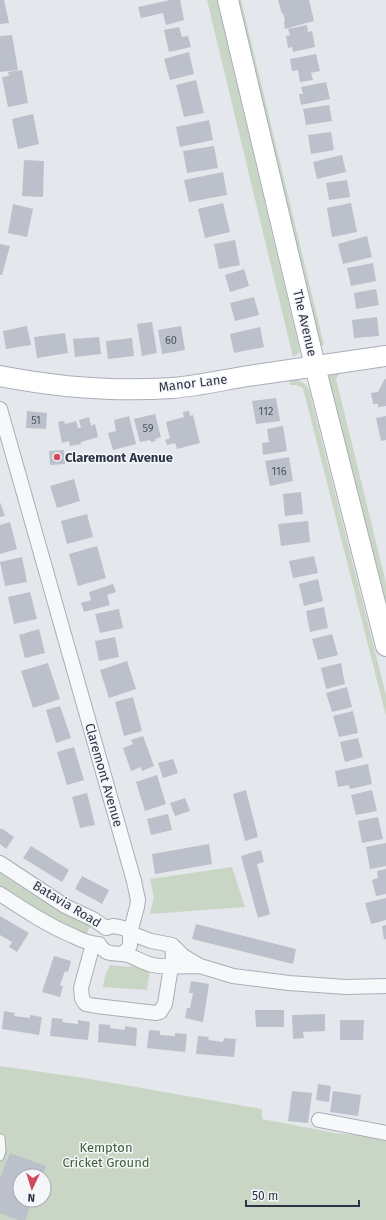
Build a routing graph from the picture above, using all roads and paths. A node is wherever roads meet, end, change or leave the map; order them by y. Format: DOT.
graph roads {
  1 [pos="228,0"];
  2 [pos="386,356"];
  3 [pos="315,366"];
  4 [pos="0,376"];
  5 [pos="0,409"];
  6 [pos="386,646"];
  7 [pos="0,863"];
  8 [pos="0,894"];
  9 [pos="106,928"];
  10 [pos="130,933"];
  11 [pos="96,944"];
  12 [pos="172,945"];
  13 [pos="122,954"];
  14 [pos="200,966"];
  15 [pos="171,967"];
  16 [pos="386,986"];
  17 [pos="319,1120"];
  18 [pos="386,1133"];
  19 [pos="1,1138"];
  20 [pos="0,1157"];
  1 -- 3 [label="street, The Avenue"];
  2 -- 3 [label="street, Manor Lane"];
  3 -- 4 [label="street, Manor Lane"];
  3 -- 6 [label="street, The Avenue"];
  5 -- 10 [label="street, Claremont Avenue"];
  7 -- 9 [label="street, Batavia Road"];
  8 -- 11 [label="street, Batavia Road"];
  9 -- 10 [label="street, Batavia Road"];
  9 -- 11 [label="street"];
  10 -- 12 [label="street, Batavia Road"];
  10 -- 13 [label="street"];
  11 -- 13 [label="street, Batavia Road"];
  11 -- 15 [label="street"];
  12 -- 14 [label="street, Batavia Road"];
  12 -- 15 [label="street"];
  13 -- 15 [label="street, Batavia Road"];
  14 -- 15 [label="street, Batavia Road"];
  14 -- 16 [label="street, Batavia Road"];
  17 -- 18 [label="street"];
  19 -- 20 [label="lane"];
}
